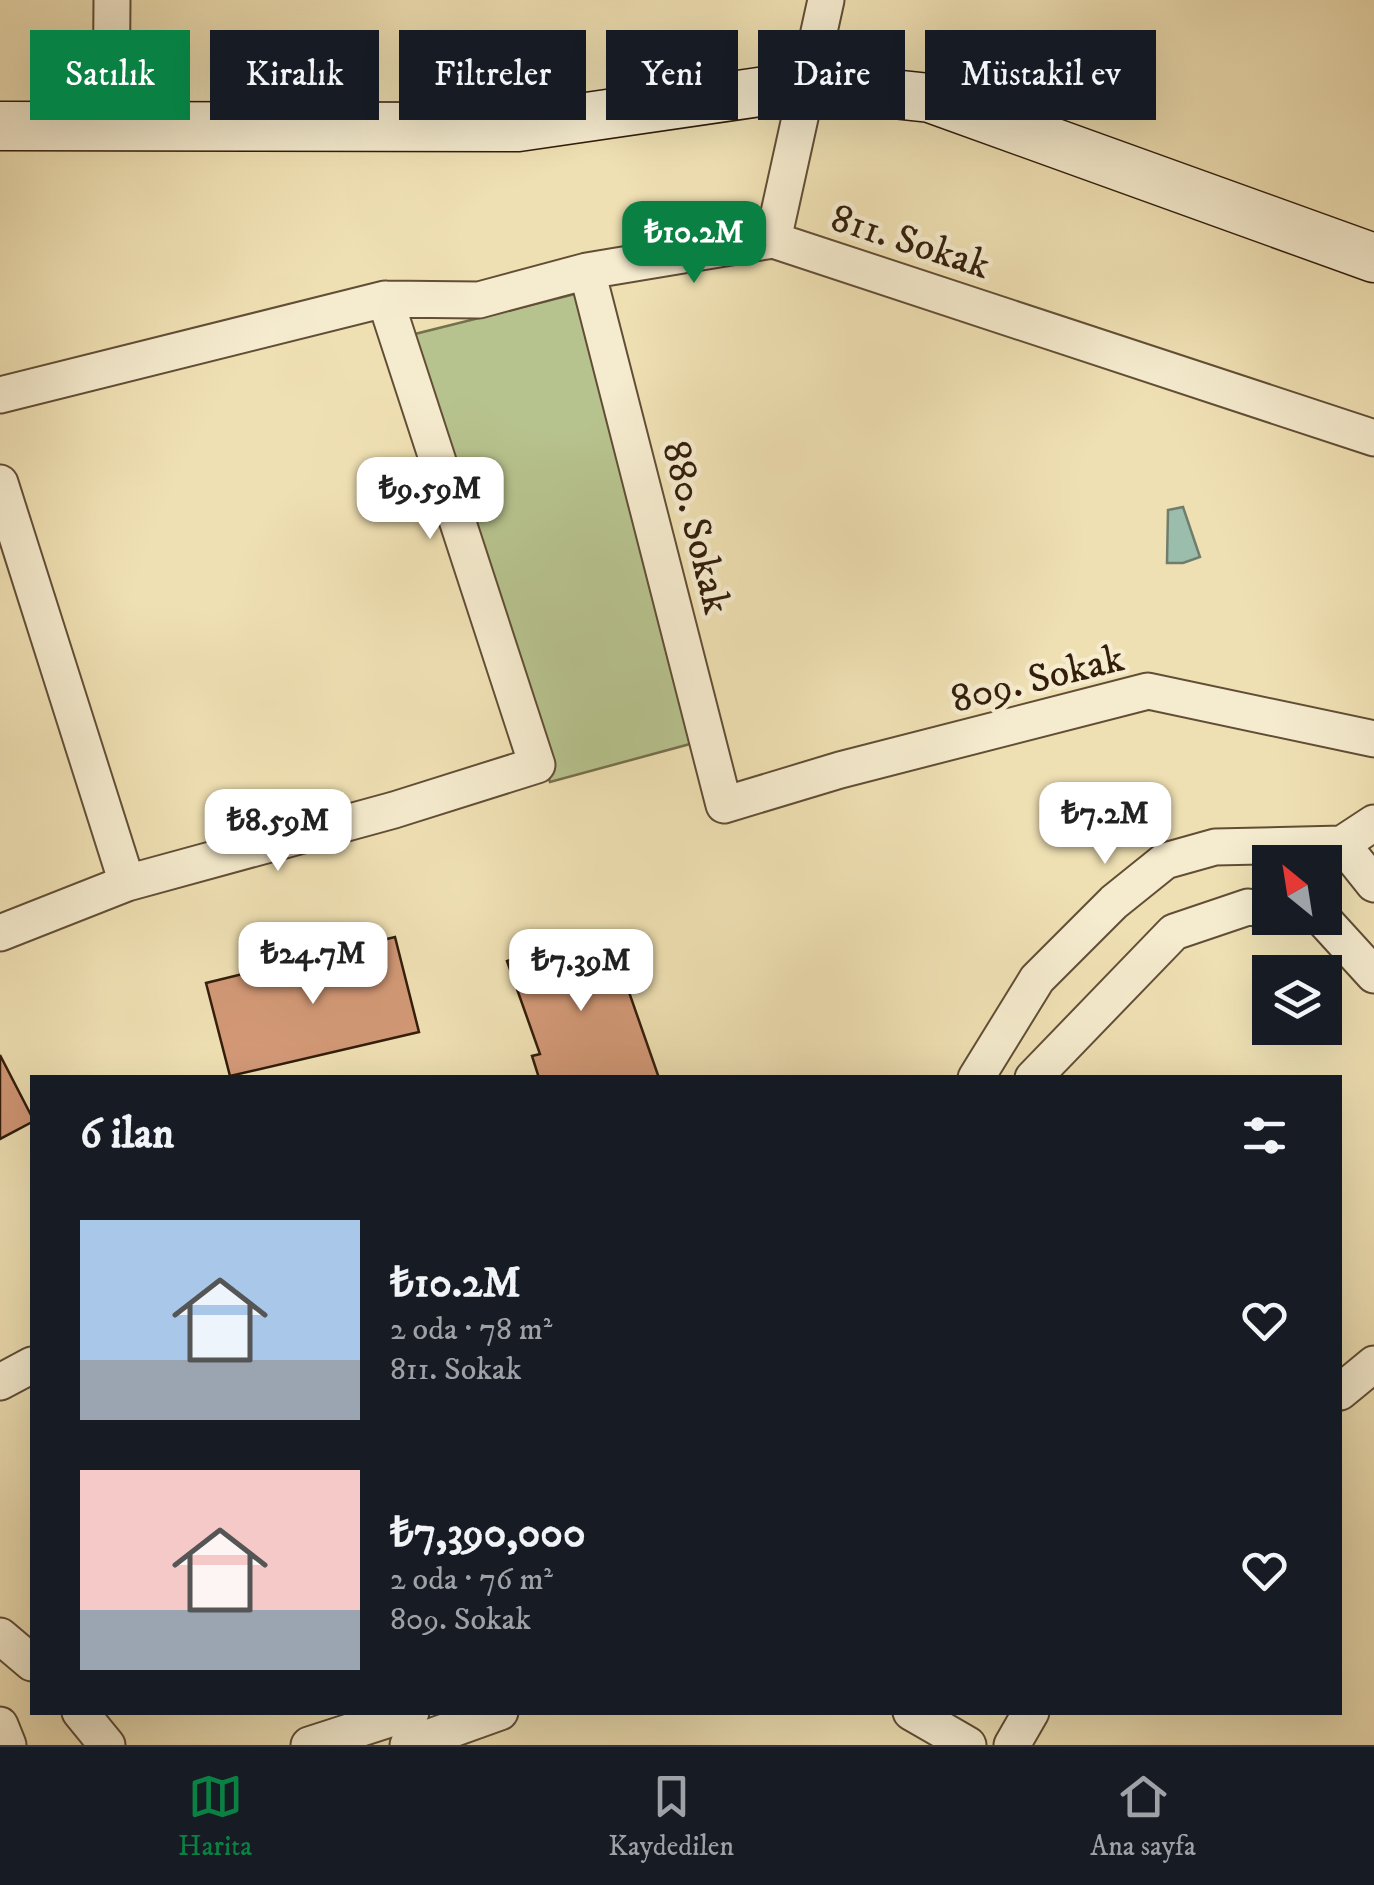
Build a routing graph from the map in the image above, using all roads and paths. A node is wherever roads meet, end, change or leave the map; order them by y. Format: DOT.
graph roads {
  1 [pos="112,0"];
  2 [pos="826,0"];
  3 [pos="820,30"];
  4 [pos="758,92"];
  5 [pos="905,95"];
  6 [pos="800,120"];
  7 [pos="111,125"];
  8 [pos="0,126"];
  9 [pos="773,240"];
  10 [pos="1374,258"];
  11 [pos="587,271"];
  12 [pos="386,299"];
  13 [pos="0,395"];
  14 [pos="1374,438"];
  15 [pos="0,484"];
  16 [pos="1374,739"];
  17 [pos="724,805"];
  18 [pos="1374,823"];
  19 [pos="1342,844"];
  20 [pos="127,883"];
  21 [pos="1374,884"];
  22 [pos="1252,907"];
  23 [pos="5,920"];
  24 [pos="1338,935"];
  25 [pos="1374,975"];
  26 [pos="978,1075"];
  27 [pos="1036,1075"];
  28 [pos="1374,1364"];
  29 [pos="30,1366"];
  30 [pos="0,1382"];
  31 [pos="1342,1390"];
  32 [pos="0,1636"];
  33 [pos="30,1661"];
  34 [pos="82,1715"];
  35 [pos="402,1715"];
  36 [pos="492,1715"];
  37 [pos="917,1715"];
  38 [pos="1029,1715"];
  39 [pos="0,1725"];
  40 [pos="8,1745"];
  41 [pos="107,1745"];
  42 [pos="310,1745"];
  43 [pos="408,1745"];
  44 [pos="968,1745"];
  45 [pos="1012,1745"];
  1 -- 7 [label="street"];
  2 -- 3 [label="street"];
  4 -- 7 [label="main road"];
  5 -- 10 [label="main road"];
  6 -- 9 [label="street"];
  7 -- 8 [label="main road"];
  9 -- 11 [label="street, 811. Sokak"];
  9 -- 14 [label="street, 811. Sokak"];
  11 -- 12 [label="street, 811. Sokak"];
  11 -- 17 [label="street, 880. Sokak"];
  12 -- 13 [label="street, 811. Sokak"];
  12 -- 20 [label="street"];
  15 -- 20 [label="street"];
  16 -- 17 [label="street, 809. Sokak"];
  18 -- 19 [label="street"];
  19 -- 21 [label="street"];
  19 -- 26 [label="street"];
  20 -- 23 [label="street"];
  22 -- 27 [label="street"];
  24 -- 25 [label="street"];
  28 -- 31 [label="street"];
  29 -- 30 [label="street"];
  32 -- 33 [label="street"];
  34 -- 41 [label="street"];
  35 -- 42 [label="street"];
  36 -- 43 [label="street"];
  37 -- 44 [label="street"];
  38 -- 45 [label="street"];
  39 -- 40 [label="street"];
}
